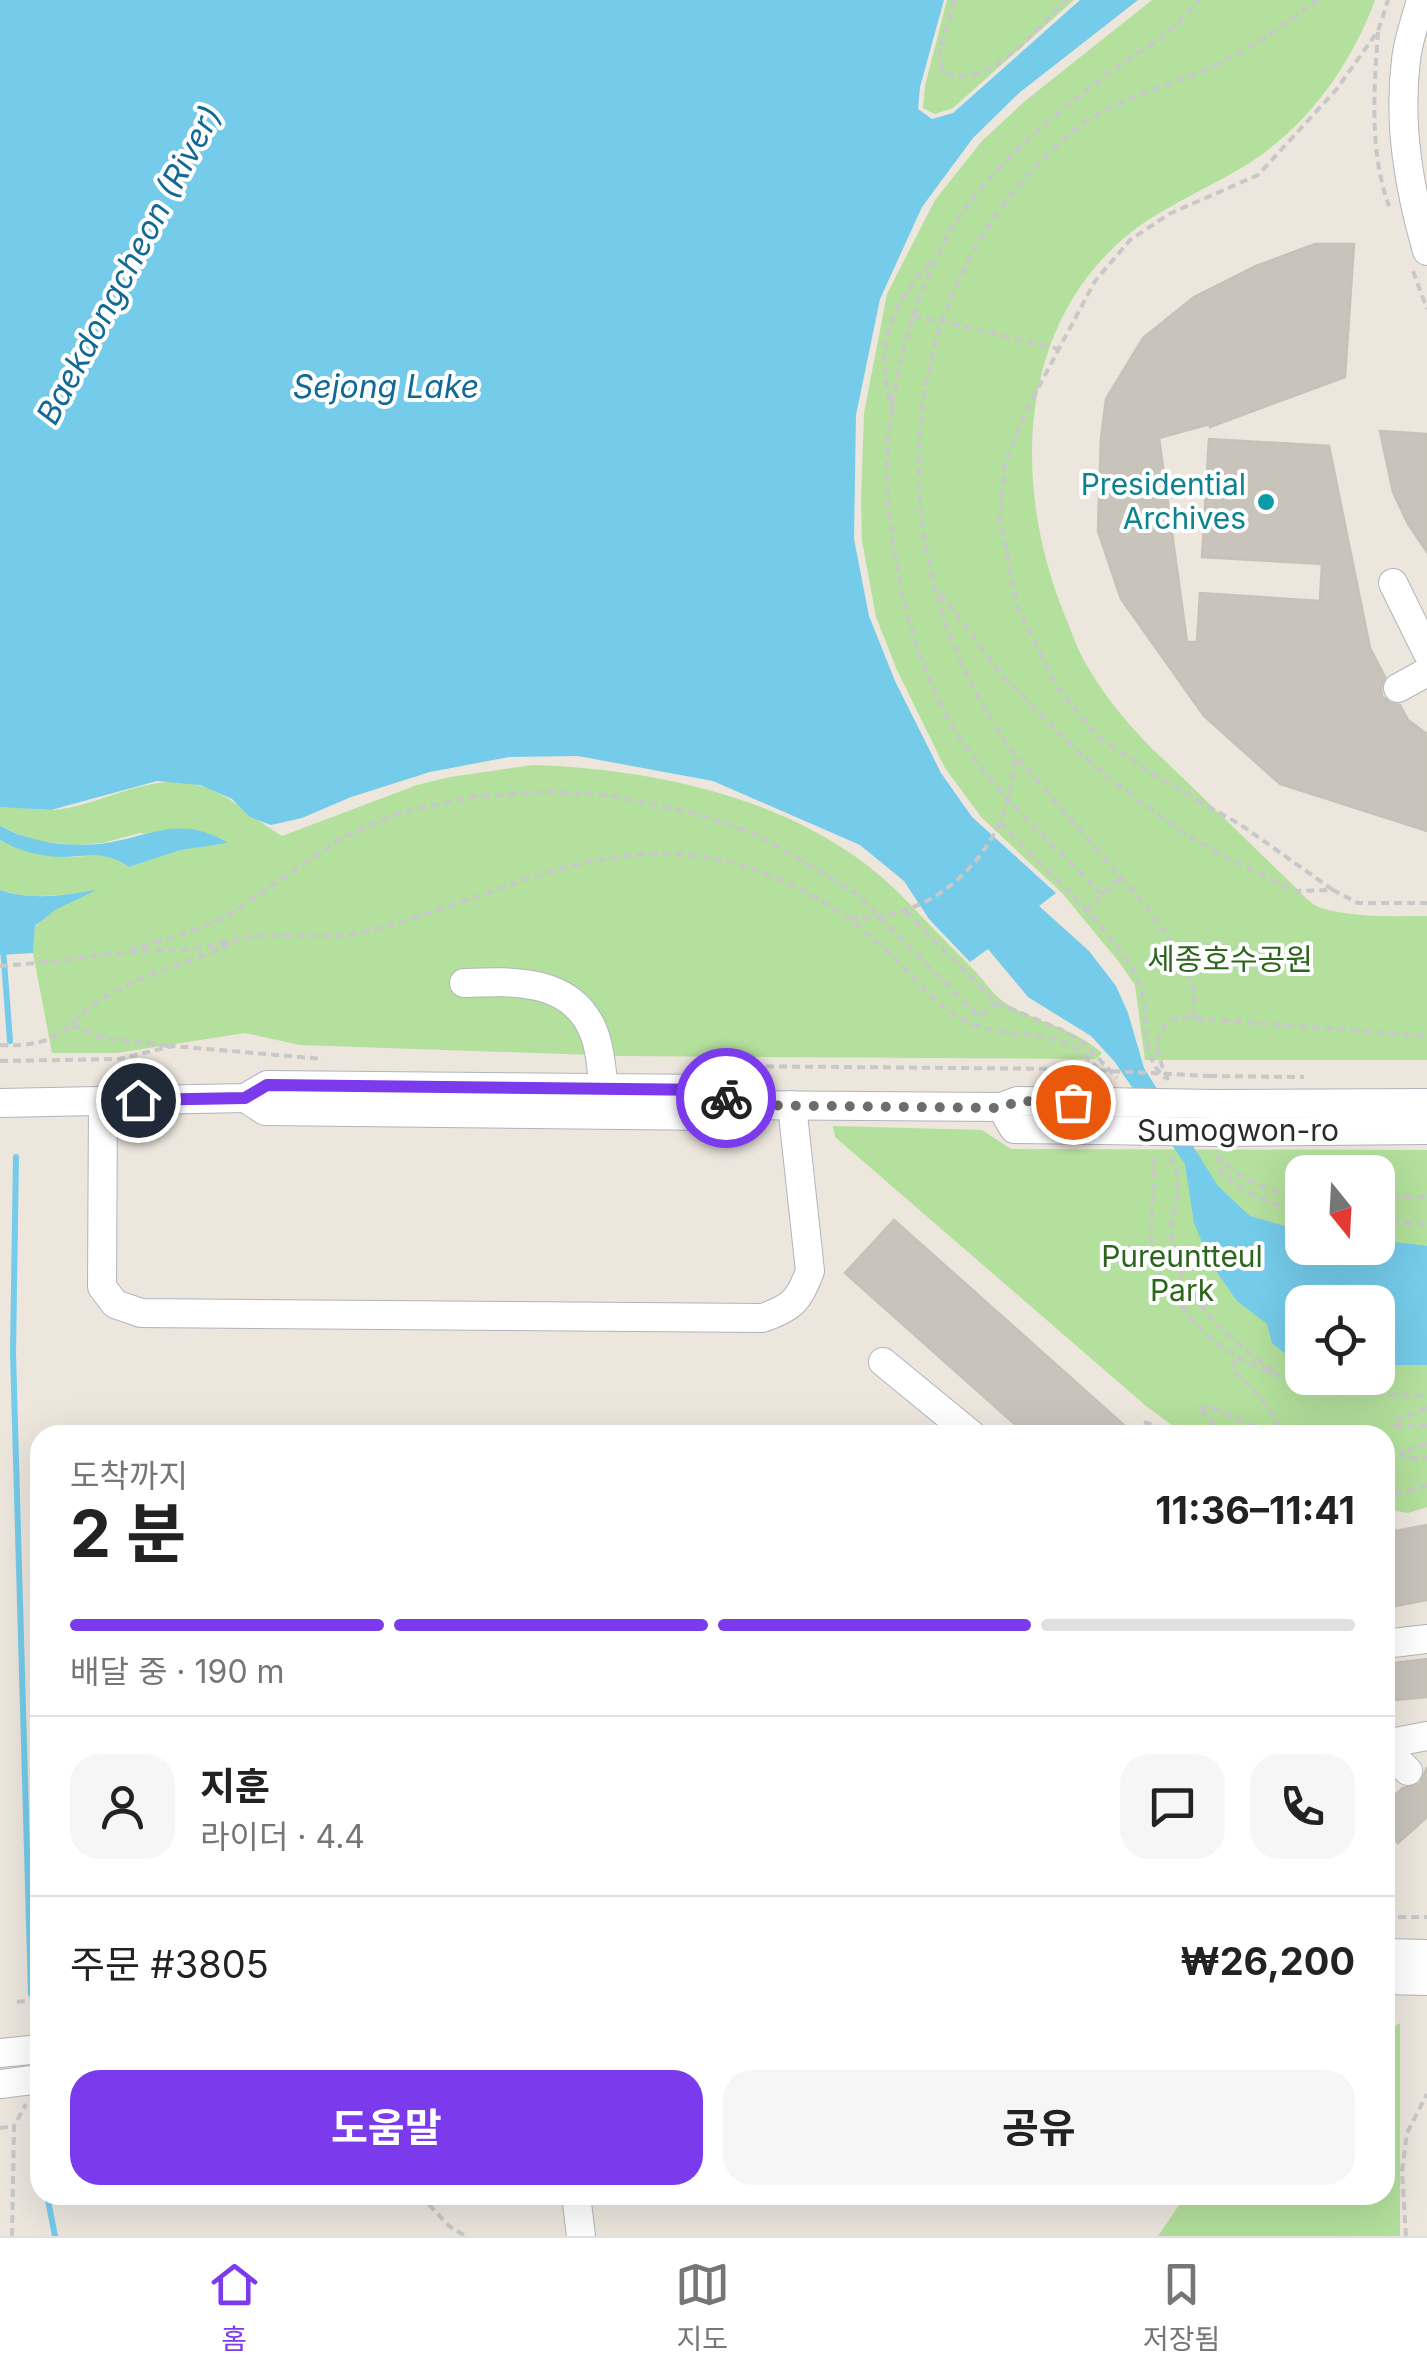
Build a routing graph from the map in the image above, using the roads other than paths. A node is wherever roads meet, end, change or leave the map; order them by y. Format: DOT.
graph roads {
  1 [pos="1421,0"];
  2 [pos="1427,250"];
  3 [pos="1392,583"];
  4 [pos="1427,652"];
  5 [pos="1427,672"];
  6 [pos="1398,688"];
  7 [pos="464,983"];
  8 [pos="604,1088"];
  9 [pos="245,1098"];
  10 [pos="102,1100"];
  11 [pos="0,1103"];
  12 [pos="1427,1103"];
  13 [pos="736,1105"];
  14 [pos="792,1105"];
  15 [pos="1105,1108"];
  16 [pos="1427,1130"];
  17 [pos="884,1362"];
  18 [pos="960,1425"];
  19 [pos="1427,1640"];
  20 [pos="1395,1643"];
  21 [pos="1427,1736"];
  22 [pos="1395,1744"];
  23 [pos="1395,1757"];
  24 [pos="1408,1771"];
  25 [pos="1395,1953"];
  26 [pos="1427,1954"];
  27 [pos="1395,1980"];
  28 [pos="1427,1981"];
  29 [pos="30,2050"];
  30 [pos="0,2054"];
  31 [pos="30,2080"];
  32 [pos="0,2084"];
  33 [pos="577,2205"];
  34 [pos="580,2236"];
  1 -- 2 [label="street"];
  3 -- 4 [label="street"];
  5 -- 6 [label="street"];
  7 -- 8 [label="street"];
  8 -- 9 [label="street, Sumogwon-ro"];
  8 -- 13 [label="street, Sumogwon-ro"];
  9 -- 10 [label="street, Sumogwon-ro"];
  9 -- 13 [label="street, Sumogwon-ro"];
  10 -- 11 [label="street, Sumogwon-ro"];
  10 -- 14 [label="street"];
  12 -- 15 [label="street, Sumogwon-ro, bridge"];
  13 -- 14 [label="street, Sumogwon-ro"];
  14 -- 15 [label="street, Sumogwon-ro"];
  15 -- 16 [label="street, Sumogwon-ro, bridge"];
  17 -- 18 [label="street"];
  19 -- 20 [label="street"];
  21 -- 22 [label="street"];
  23 -- 24 [label="street"];
  25 -- 26 [label="street"];
  27 -- 28 [label="street"];
  29 -- 30 [label="street"];
  31 -- 32 [label="street"];
  33 -- 34 [label="street"];
}
